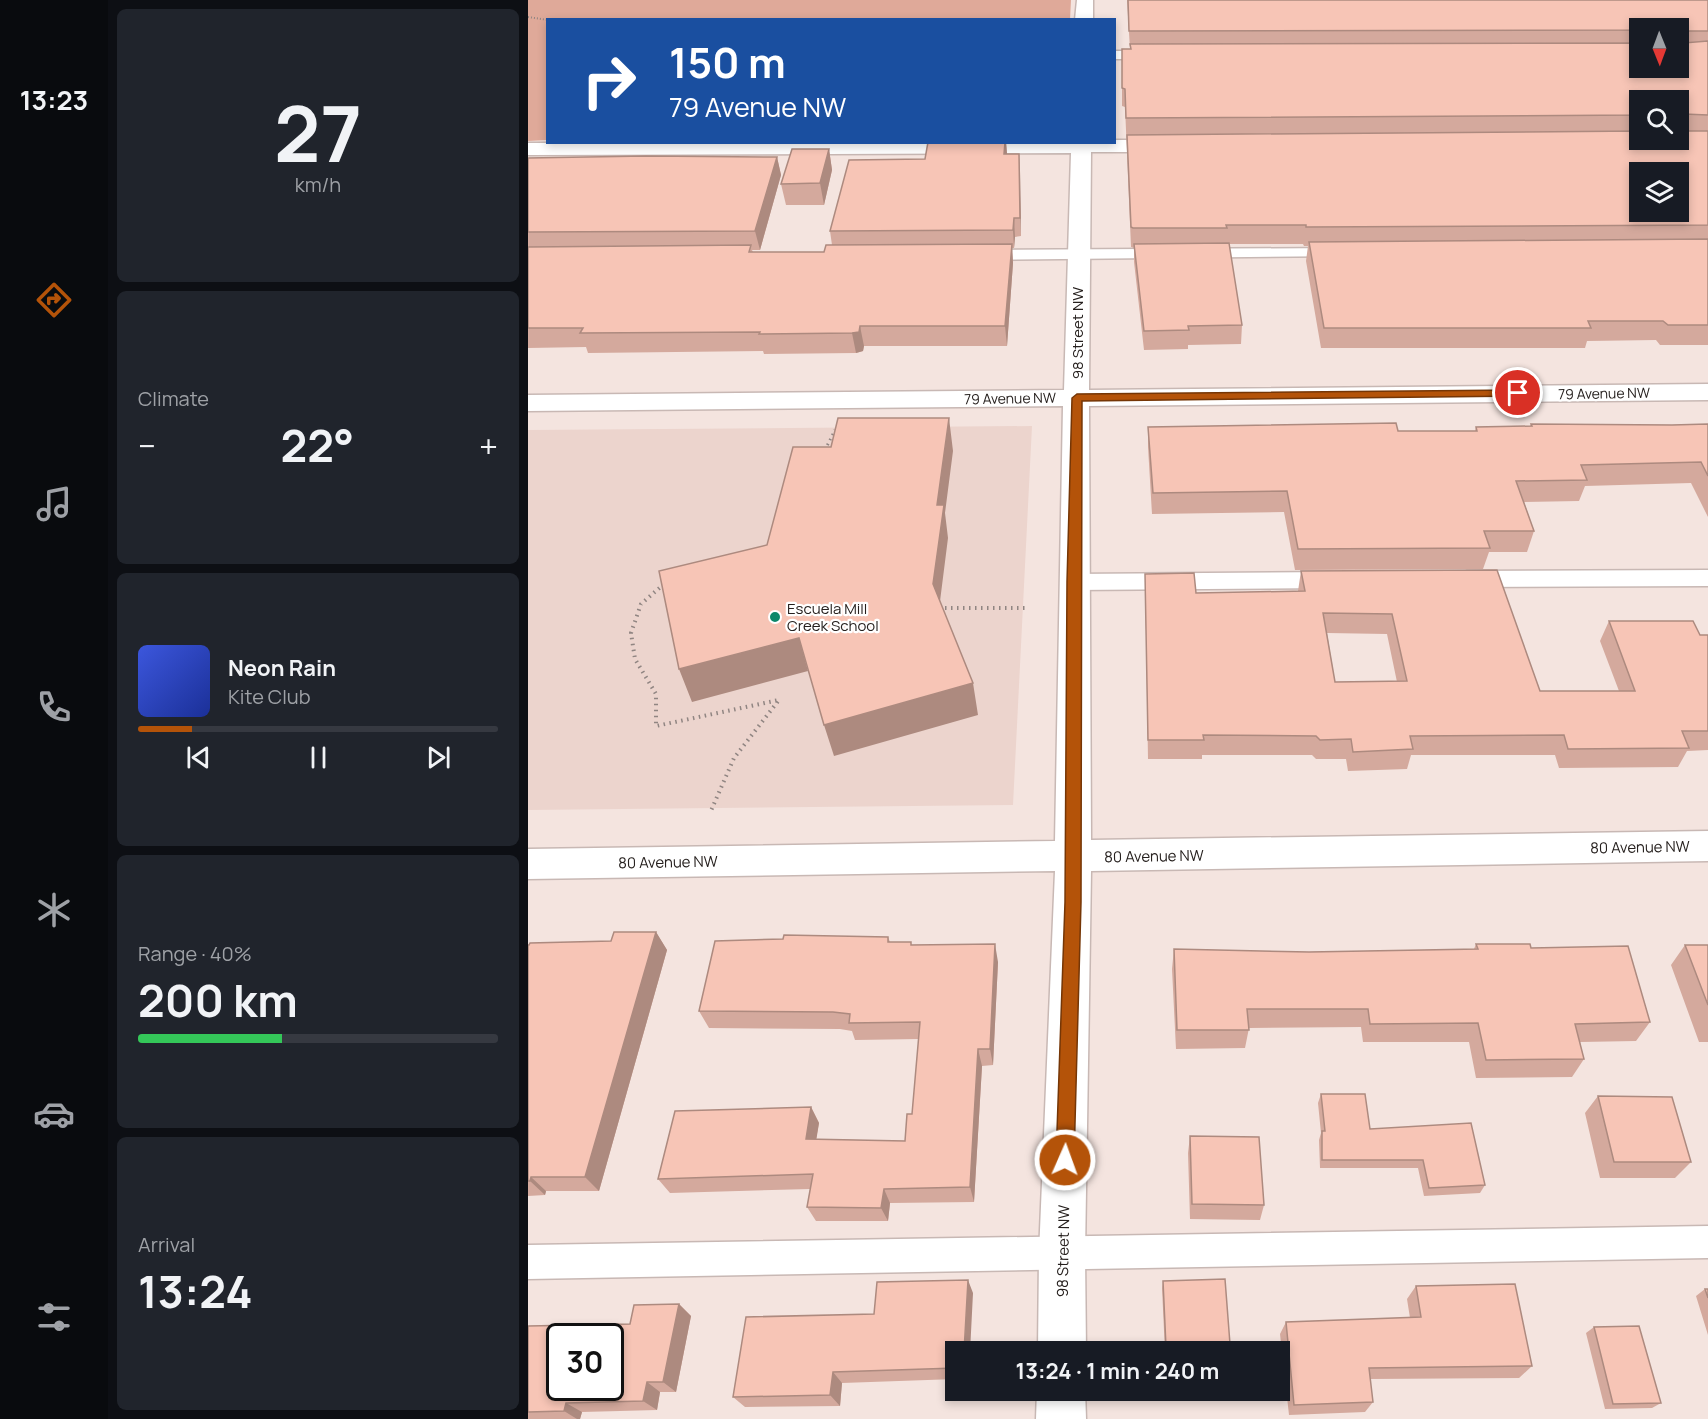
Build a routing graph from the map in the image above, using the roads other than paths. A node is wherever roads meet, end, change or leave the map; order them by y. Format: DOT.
graph roads {
  1 [pos="1085,0"];
  2 [pos="1084,18"];
  3 [pos="1162,55"];
  4 [pos="1116,56"];
  5 [pos="1081,145"];
  6 [pos="1194,146"];
  7 [pos="528,150"];
  8 [pos="1353,253"];
  9 [pos="1078,255"];
  10 [pos="964,256"];
  11 [pos="1708,392"];
  12 [pos="1077,398"];
  13 [pos="528,403"];
  14 [pos="1708,578"];
  15 [pos="1449,579"];
  16 [pos="1354,580"];
  17 [pos="1073,582"];
  18 [pos="1708,846"];
  19 [pos="1073,857"];
  20 [pos="528,864"];
  21 [pos="1708,1242"];
  22 [pos="1062,1254"];
  23 [pos="528,1262"];
  24 [pos="1062,1341"];
  25 [pos="1061,1401"];
  26 [pos="1061,1419"];
  1 -- 2 [label="street"];
  3 -- 4 [label="lane"];
  5 -- 6 [label="street"];
  5 -- 7 [label="street"];
  5 -- 9 [label="street, 98 Street NW"];
  8 -- 9 [label="lane"];
  9 -- 10 [label="lane"];
  9 -- 12 [label="street, 98 Street NW"];
  11 -- 12 [label="street, 79 Avenue NW"];
  12 -- 13 [label="street, 79 Avenue NW"];
  12 -- 17 [label="street, 98 Street NW"];
  14 -- 15 [label="lane"];
  16 -- 17 [label="lane"];
  17 -- 19 [label="street, 98 Street NW"];
  18 -- 19 [label="street, 80 Avenue NW"];
  19 -- 20 [label="street, 80 Avenue NW"];
  19 -- 22 [label="street, 98 Street NW"];
  21 -- 22 [label="lane"];
  22 -- 23 [label="lane"];
  22 -- 24 [label="street, 98 Street NW"];
  25 -- 26 [label="street"];
}
